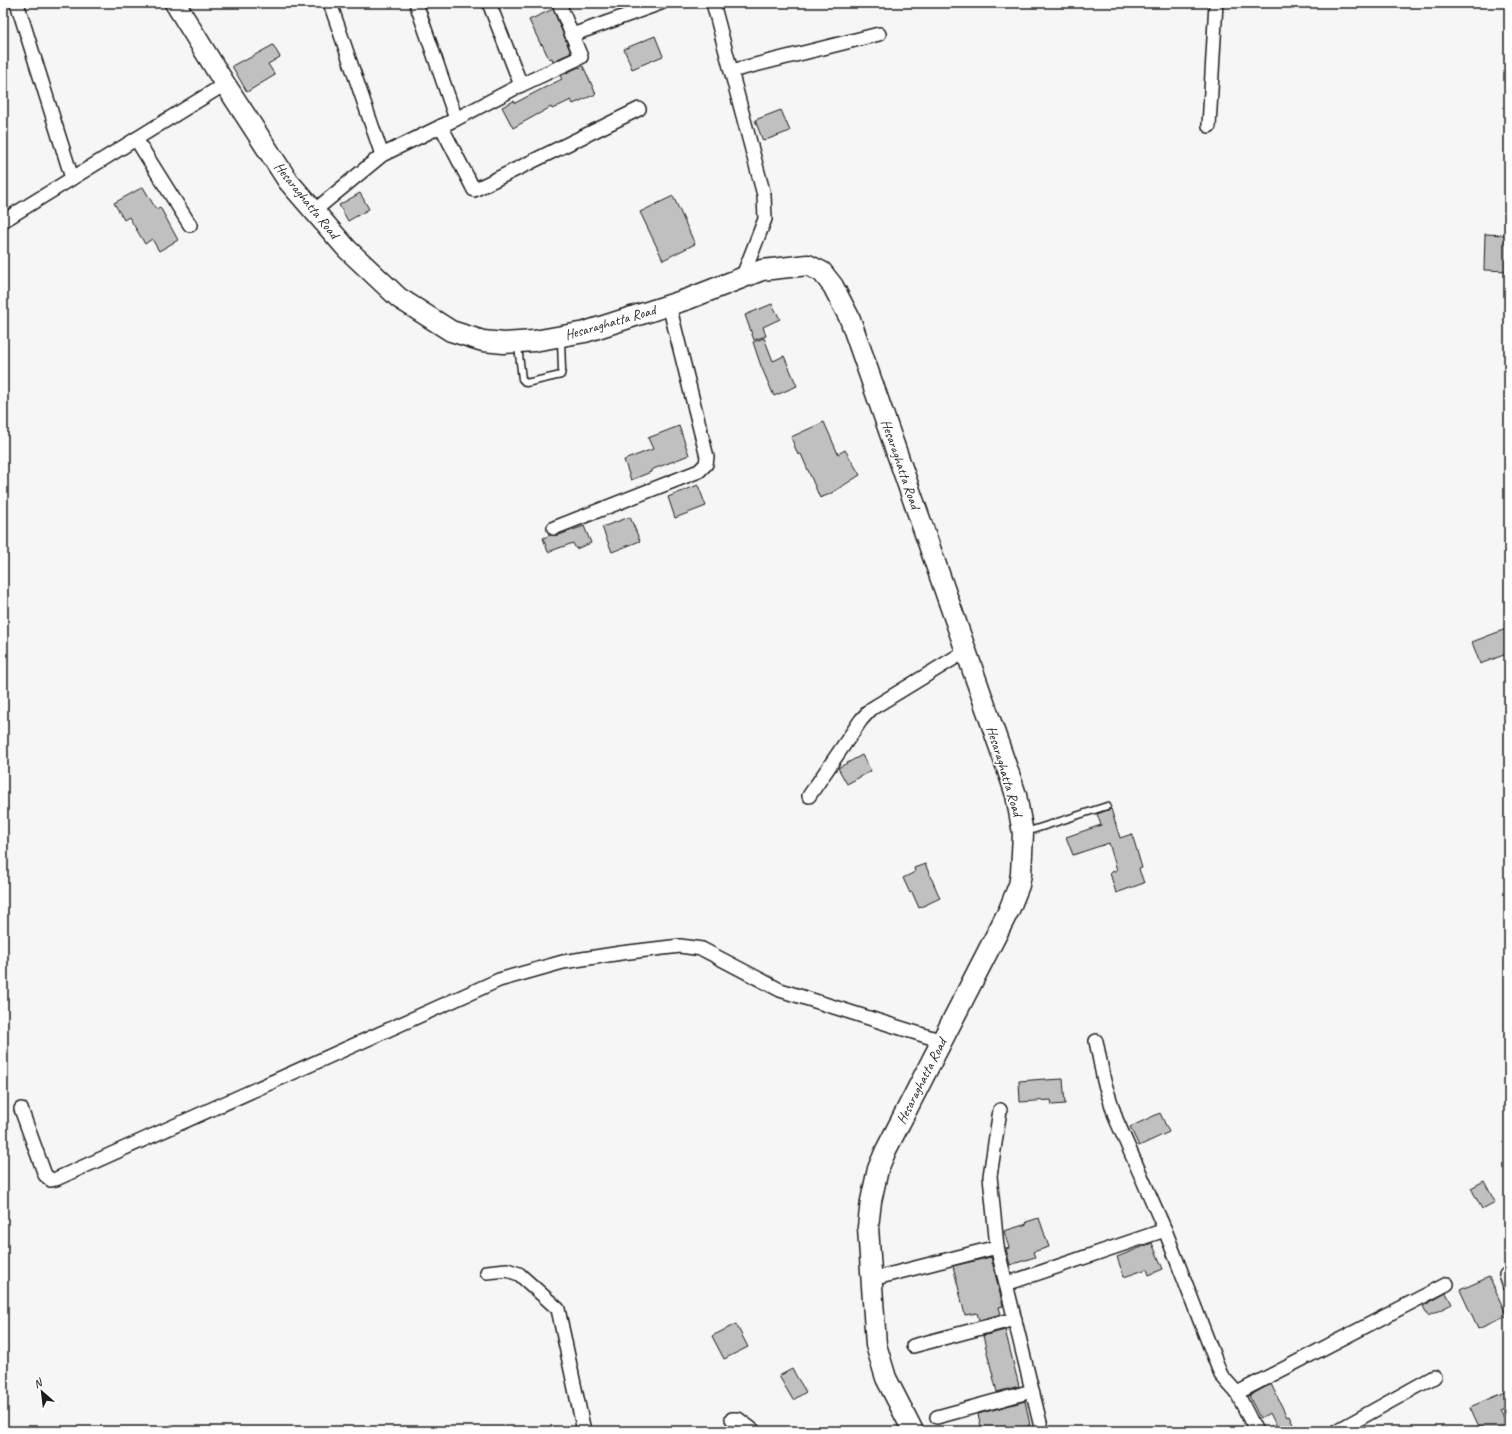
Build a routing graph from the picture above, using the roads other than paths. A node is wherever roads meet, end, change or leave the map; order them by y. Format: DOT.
graph roads {
  1 [pos="18,3"];
  2 [pos="175,3"];
  3 [pos="330,3"];
  4 [pos="416,3"];
  5 [pos="489,3"];
  6 [pos="559,3"];
  7 [pos="661,3"];
  8 [pos="713,3"];
  9 [pos="1216,3"];
  10 [pos="879,34"];
  11 [pos="572,35"];
  12 [pos="731,71"];
  13 [pos="225,84"];
  14 [pos="521,85"];
  15 [pos="639,110"];
  16 [pos="456,119"];
  17 [pos="441,126"];
  18 [pos="1209,126"];
  19 [pos="136,139"];
  20 [pos="382,155"];
  21 [pos="72,178"];
  22 [pos="314,211"];
  23 [pos="3,221"];
  24 [pos="190,225"];
  25 [pos="742,278"];
  26 [pos="669,305"];
  27 [pos="561,336"];
  28 [pos="518,342"];
  29 [pos="554,528"];
  30 [pos="966,651"];
  31 [pos="809,796"];
  32 [pos="1107,806"];
  33 [pos="1023,833"];
  34 [pos="942,1041"];
  35 [pos="1096,1041"];
  36 [pos="22,1110"];
  37 [pos="1000,1110"];
  38 [pos="1165,1230"];
  39 [pos="997,1247"];
  40 [pos="487,1272"];
  41 [pos="872,1279"];
  42 [pos="1006,1284"];
  43 [pos="1447,1284"];
  44 [pos="1014,1320"];
  45 [pos="913,1346"];
  46 [pos="1434,1377"];
  47 [pos="1032,1391"];
  48 [pos="1237,1392"];
  49 [pos="937,1417"];
  50 [pos="732,1419"];
  51 [pos="584,1431"];
  52 [pos="754,1431"];
  53 [pos="913,1431"];
  54 [pos="1042,1431"];
  55 [pos="1256,1431"];
  56 [pos="1337,1431"];
  1 -- 21 [label="street"];
  2 -- 13 [label="main road, Hesaraghatta Road"];
  3 -- 20 [label="street"];
  4 -- 16 [label="street"];
  5 -- 14 [label="street"];
  6 -- 11 [label="street"];
  7 -- 11 [label="street"];
  8 -- 12 [label="street"];
  9 -- 18 [label="street"];
  10 -- 12 [label="street"];
  11 -- 14 [label="street"];
  12 -- 25 [label="street"];
  13 -- 19 [label="street"];
  13 -- 22 [label="main road, Hesaraghatta Road"];
  14 -- 16 [label="street"];
  15 -- 17 [label="street"];
  16 -- 17 [label="street"];
  17 -- 20 [label="street"];
  19 -- 21 [label="street"];
  19 -- 24 [label="street"];
  20 -- 22 [label="street"];
  21 -- 23 [label="street"];
  22 -- 28 [label="main road, Hesaraghatta Road"];
  25 -- 26 [label="main road, Hesaraghatta Road"];
  25 -- 30 [label="main road, Hesaraghatta Road"];
  26 -- 27 [label="main road, Hesaraghatta Road"];
  26 -- 29 [label="street"];
  27 -- 28 [label="main road, Hesaraghatta Road"];
  27 -- 28 [label="lane"];
  30 -- 31 [label="street"];
  30 -- 33 [label="main road, Hesaraghatta Road"];
  32 -- 33 [label="lane"];
  33 -- 34 [label="main road, Hesaraghatta Road"];
  34 -- 36 [label="street"];
  34 -- 41 [label="main road, Hesaraghatta Road"];
  35 -- 38 [label="street"];
  37 -- 39 [label="street"];
  38 -- 42 [label="street"];
  38 -- 48 [label="street"];
  39 -- 41 [label="street"];
  39 -- 42 [label="street"];
  40 -- 51 [label="street"];
  41 -- 53 [label="main road, Hesaraghatta Road"];
  42 -- 44 [label="street"];
  43 -- 48 [label="street"];
  44 -- 45 [label="street"];
  44 -- 47 [label="street"];
  46 -- 56 [label="street"];
  47 -- 49 [label="street"];
  47 -- 54 [label="street"];
  48 -- 55 [label="street"];
  50 -- 52 [label="street"];
}
